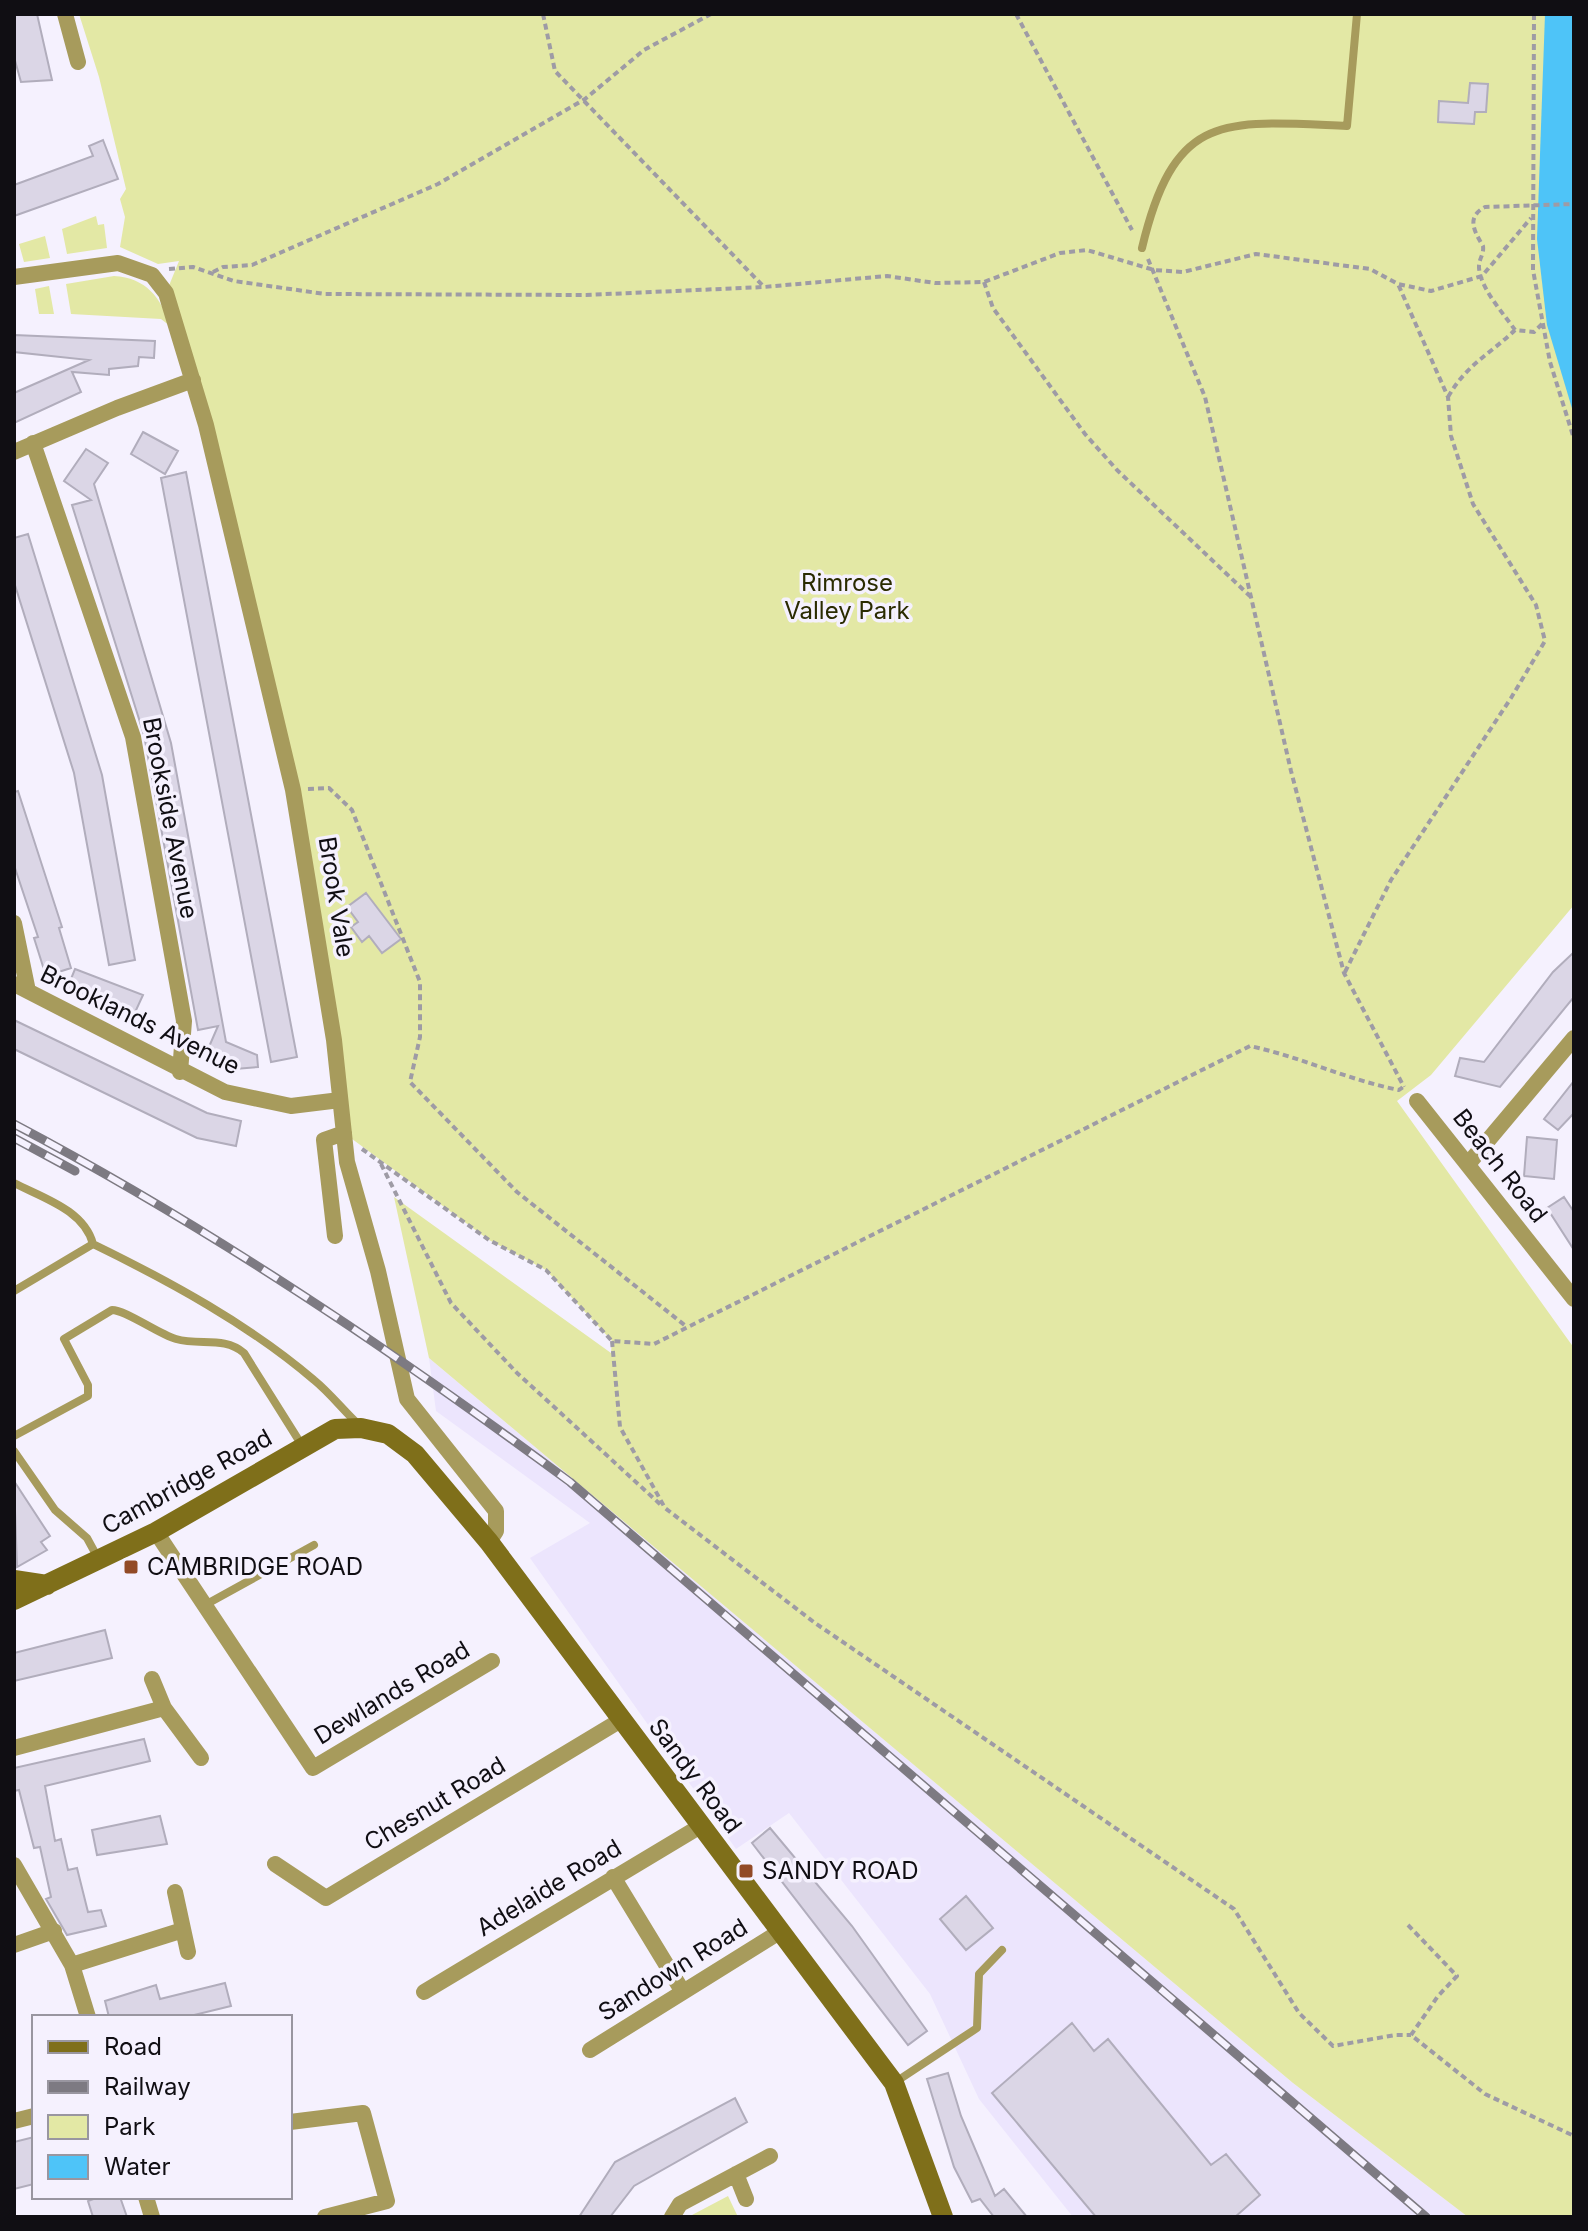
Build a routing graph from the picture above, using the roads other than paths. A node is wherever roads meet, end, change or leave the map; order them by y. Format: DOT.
graph roads {
  1 [pos="65,14"];
  2 [pos="1357,14"];
  3 [pos="78,62"];
  4 [pos="1142,248"];
  5 [pos="14,277"];
  6 [pos="193,380"];
  7 [pos="33,443"];
  8 [pos="14,452"];
  9 [pos="14,923"];
  10 [pos="21,987"];
  11 [pos="1574,1038"];
  12 [pos="180,1072"];
  13 [pos="340,1100"];
  14 [pos="1417,1101"];
  15 [pos="344,1133"];
  16 [pos="1469,1163"];
  17 [pos="14,1183"];
  18 [pos="335,1236"];
  19 [pos="93,1244"];
  20 [pos="14,1291"];
  21 [pos="1574,1299"];
  22 [pos="361,1428"];
  23 [pos="388,1434"];
  24 [pos="14,1436"];
  25 [pos="303,1447"];
  26 [pos="14,1451"];
  27 [pos="156,1532"];
  28 [pos="489,1542"];
  29 [pos="314,1545"];
  30 [pos="100,1561"];
  31 [pos="14,1580"];
  32 [pos="47,1585"];
  33 [pos="14,1600"];
  34 [pos="205,1605"];
  35 [pos="492,1661"];
  36 [pos="152,1679"];
  37 [pos="164,1708"];
  38 [pos="621,1720"];
  39 [pos="14,1748"];
  40 [pos="201,1758"];
  41 [pos="699,1827"];
  42 [pos="275,1864"];
  43 [pos="14,1865"];
  44 [pos="613,1877"];
  45 [pos="175,1892"];
  46 [pos="183,1930"];
  47 [pos="54,1931"];
  48 [pos="781,1931"];
  49 [pos="14,1945"];
  50 [pos="1002,1950"];
  51 [pos="188,1952"];
  52 [pos="72,1965"];
  53 [pos="424,1992"];
  54 [pos="683,1992"];
  55 [pos="87,2015"];
  56 [pos="590,2050"];
  57 [pos="894,2083"];
  58 [pos="292,2122"];
  59 [pos="770,2156"];
  60 [pos="736,2174"];
  61 [pos="746,2199"];
  62 [pos="325,2217"];
  63 [pos="672,2217"];
  64 [pos="943,2217"];
  1 -- 3 [label="street"];
  2 -- 4 [label="lane"];
  5 -- 6 [label="street, Brook Vale"];
  6 -- 7 [label="street"];
  6 -- 13 [label="street, Brook Vale"];
  7 -- 8 [label="street"];
  7 -- 12 [label="street, Brookside Avenue"];
  9 -- 10 [label="street"];
  10 -- 12 [label="street, Brooklands Avenue"];
  11 -- 16 [label="street"];
  12 -- 13 [label="street, Brooklands Avenue"];
  13 -- 15 [label="street, Brook Vale"];
  14 -- 16 [label="street, Beach Road"];
  15 -- 18 [label="street"];
  15 -- 28 [label="street, Brook Vale"];
  16 -- 21 [label="street, Beach Road"];
  17 -- 19 [label="lane"];
  19 -- 20 [label="lane"];
  19 -- 22 [label="lane"];
  22 -- 23 [label="main road, Cambridge Road"];
  22 -- 25 [label="main road, Cambridge Road"];
  23 -- 28 [label="main road, Sandy Road"];
  24 -- 25 [label="lane"];
  25 -- 27 [label="main road, Cambridge Road"];
  26 -- 30 [label="lane"];
  27 -- 30 [label="main road, Cambridge Road"];
  27 -- 34 [label="street, Dewlands Road"];
  28 -- 38 [label="main road, Sandy Road"];
  29 -- 34 [label="lane"];
  30 -- 32 [label="main road, Cambridge Road"];
  31 -- 32 [label="main road"];
  32 -- 33 [label="main road, Cambridge Road"];
  34 -- 35 [label="street, Dewlands Road"];
  36 -- 37 [label="street"];
  37 -- 39 [label="street"];
  37 -- 40 [label="street"];
  38 -- 41 [label="main road, Sandy Road"];
  38 -- 42 [label="street, Chesnut Road"];
  41 -- 44 [label="street, Adelaide Road"];
  41 -- 48 [label="main road, Sandy Road"];
  43 -- 47 [label="street"];
  44 -- 53 [label="street, Adelaide Road"];
  44 -- 54 [label="street"];
  45 -- 46 [label="street"];
  46 -- 51 [label="street"];
  46 -- 52 [label="street"];
  47 -- 49 [label="street"];
  47 -- 52 [label="street"];
  48 -- 54 [label="street, Sandown Road"];
  48 -- 57 [label="main road, Sandy Road"];
  50 -- 57 [label="lane"];
  52 -- 55 [label="street"];
  54 -- 56 [label="street, Sandown Road"];
  57 -- 64 [label="main road, Sandy Road"];
  58 -- 62 [label="street"];
  59 -- 60 [label="street"];
  60 -- 61 [label="street"];
  60 -- 63 [label="street"];
}
